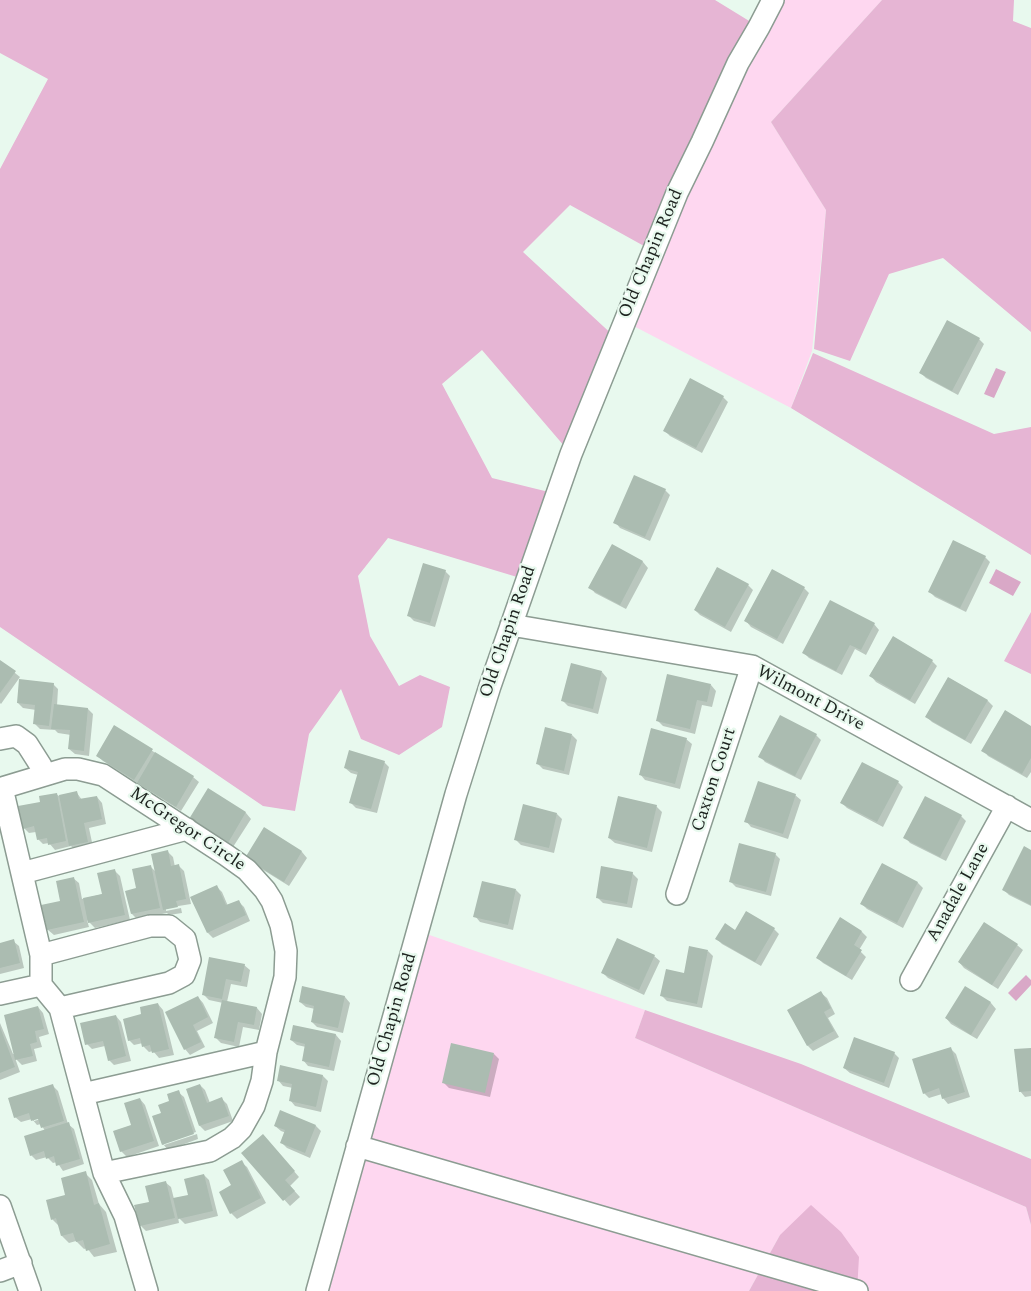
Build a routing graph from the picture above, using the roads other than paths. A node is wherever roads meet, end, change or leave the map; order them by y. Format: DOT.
graph roads {
  1 [pos="773,0"];
  2 [pos="511,625"];
  3 [pos="752,666"];
  4 [pos="0,739"];
  5 [pos="44,775"];
  6 [pos="1,785"];
  7 [pos="1007,806"];
  8 [pos="1031,820"];
  9 [pos="187,829"];
  10 [pos="22,873"];
  11 [pos="677,894"];
  12 [pos="41,955"];
  13 [pos="911,980"];
  14 [pos="41,985"];
  15 [pos="0,994"];
  16 [pos="60,1008"];
  17 [pos="266,1052"];
  18 [pos="83,1094"];
  19 [pos="357,1146"];
  20 [pos="104,1173"];
  21 [pos="0,1206"];
  22 [pos="21,1263"];
  23 [pos="0,1271"];
  24 [pos="30,1291"];
  25 [pos="147,1291"];
  26 [pos="317,1291"];
  27 [pos="857,1291"];
  1 -- 2 [label="street, Old Chapin Road"];
  2 -- 3 [label="street, Wilmont Drive"];
  2 -- 19 [label="street, Old Chapin Road"];
  3 -- 7 [label="street, Wilmont Drive"];
  3 -- 11 [label="street, Caxton Court"];
  4 -- 5 [label="street"];
  5 -- 6 [label="street, McGregor Circle"];
  5 -- 9 [label="street, McGregor Circle"];
  6 -- 10 [label="street, McGregor Circle"];
  7 -- 8 [label="street, Wilmont Drive"];
  7 -- 13 [label="street, Anadale Lane"];
  9 -- 10 [label="street"];
  9 -- 17 [label="street, McGregor Circle"];
  10 -- 12 [label="street, McGregor Circle"];
  12 -- 14 [label="street, McGregor Circle"];
  12 -- 16 [label="street"];
  14 -- 15 [label="street"];
  14 -- 16 [label="street"];
  16 -- 18 [label="street"];
  17 -- 18 [label="street"];
  17 -- 20 [label="street, McGregor Circle"];
  18 -- 20 [label="street"];
  19 -- 26 [label="street, Old Chapin Road"];
  19 -- 27 [label="street"];
  20 -- 25 [label="street"];
  21 -- 22 [label="street"];
  22 -- 23 [label="street"];
  22 -- 24 [label="street"];
}
